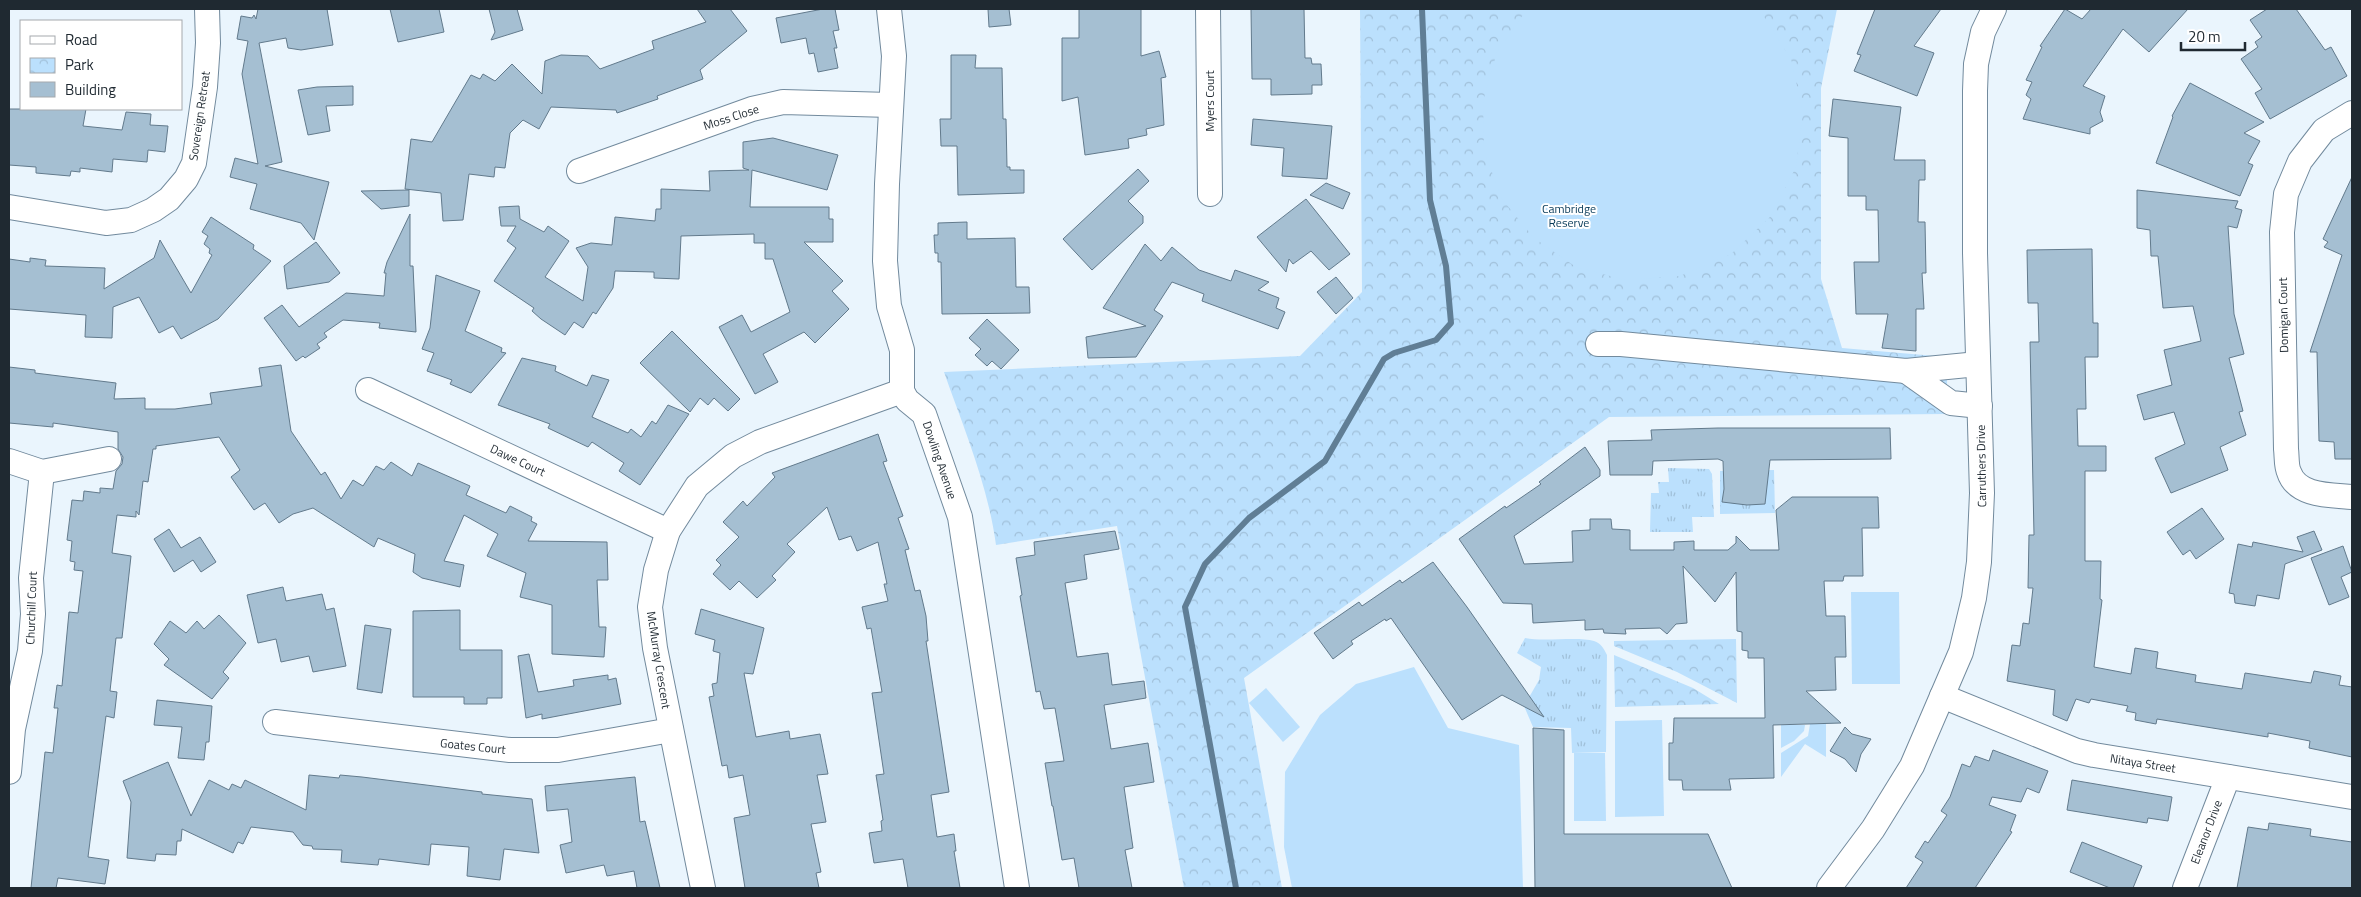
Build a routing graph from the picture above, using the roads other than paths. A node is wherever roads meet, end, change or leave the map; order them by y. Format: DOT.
graph roads {
  1 [pos="207,9"];
  2 [pos="890,9"];
  3 [pos="1208,9"];
  4 [pos="1994,9"];
  5 [pos="890,105"];
  6 [pos="2352,112"];
  7 [pos="579,171"];
  8 [pos="1210,194"];
  9 [pos="9,207"];
  10 [pos="1598,344"];
  11 [pos="1978,364"];
  12 [pos="1906,371"];
  13 [pos="368,390"];
  14 [pos="902,391"];
  15 [pos="1980,406"];
  16 [pos="109,459"];
  17 [pos="9,461"];
  18 [pos="42,472"];
  19 [pos="2352,497"];
  20 [pos="668,531"];
  21 [pos="1942,696"];
  22 [pos="275,722"];
  23 [pos="671,730"];
  24 [pos="9,772"];
  25 [pos="2228,777"];
  26 [pos="2352,797"];
  27 [pos="703,888"];
  28 [pos="1017,888"];
  29 [pos="1829,888"];
  30 [pos="2185,888"];
  1 -- 9 [label="street, Sovereign Retreat"];
  2 -- 5 [label="street"];
  3 -- 8 [label="street, Myers Court"];
  4 -- 11 [label="street, Carruthers Drive"];
  5 -- 7 [label="street, Moss Close"];
  5 -- 14 [label="street"];
  6 -- 19 [label="street, Domigan Court"];
  10 -- 12 [label="street"];
  11 -- 12 [label="street"];
  11 -- 15 [label="street, Carruthers Drive"];
  12 -- 15 [label="street"];
  13 -- 20 [label="street, Dawe Court"];
  14 -- 20 [label="street, McMurray Crescent"];
  14 -- 28 [label="street, Dowling Avenue"];
  15 -- 21 [label="street, Carruthers Drive"];
  16 -- 18 [label="street"];
  17 -- 18 [label="street"];
  18 -- 24 [label="street, Churchill Court"];
  20 -- 23 [label="street, McMurray Crescent"];
  21 -- 25 [label="street, Nitaya Street"];
  21 -- 29 [label="street, Carruthers Drive"];
  22 -- 23 [label="street, Goates Court"];
  23 -- 27 [label="street, McMurray Crescent"];
  25 -- 26 [label="street, Nitaya Street"];
  25 -- 30 [label="street, Eleanor Drive"];
}
